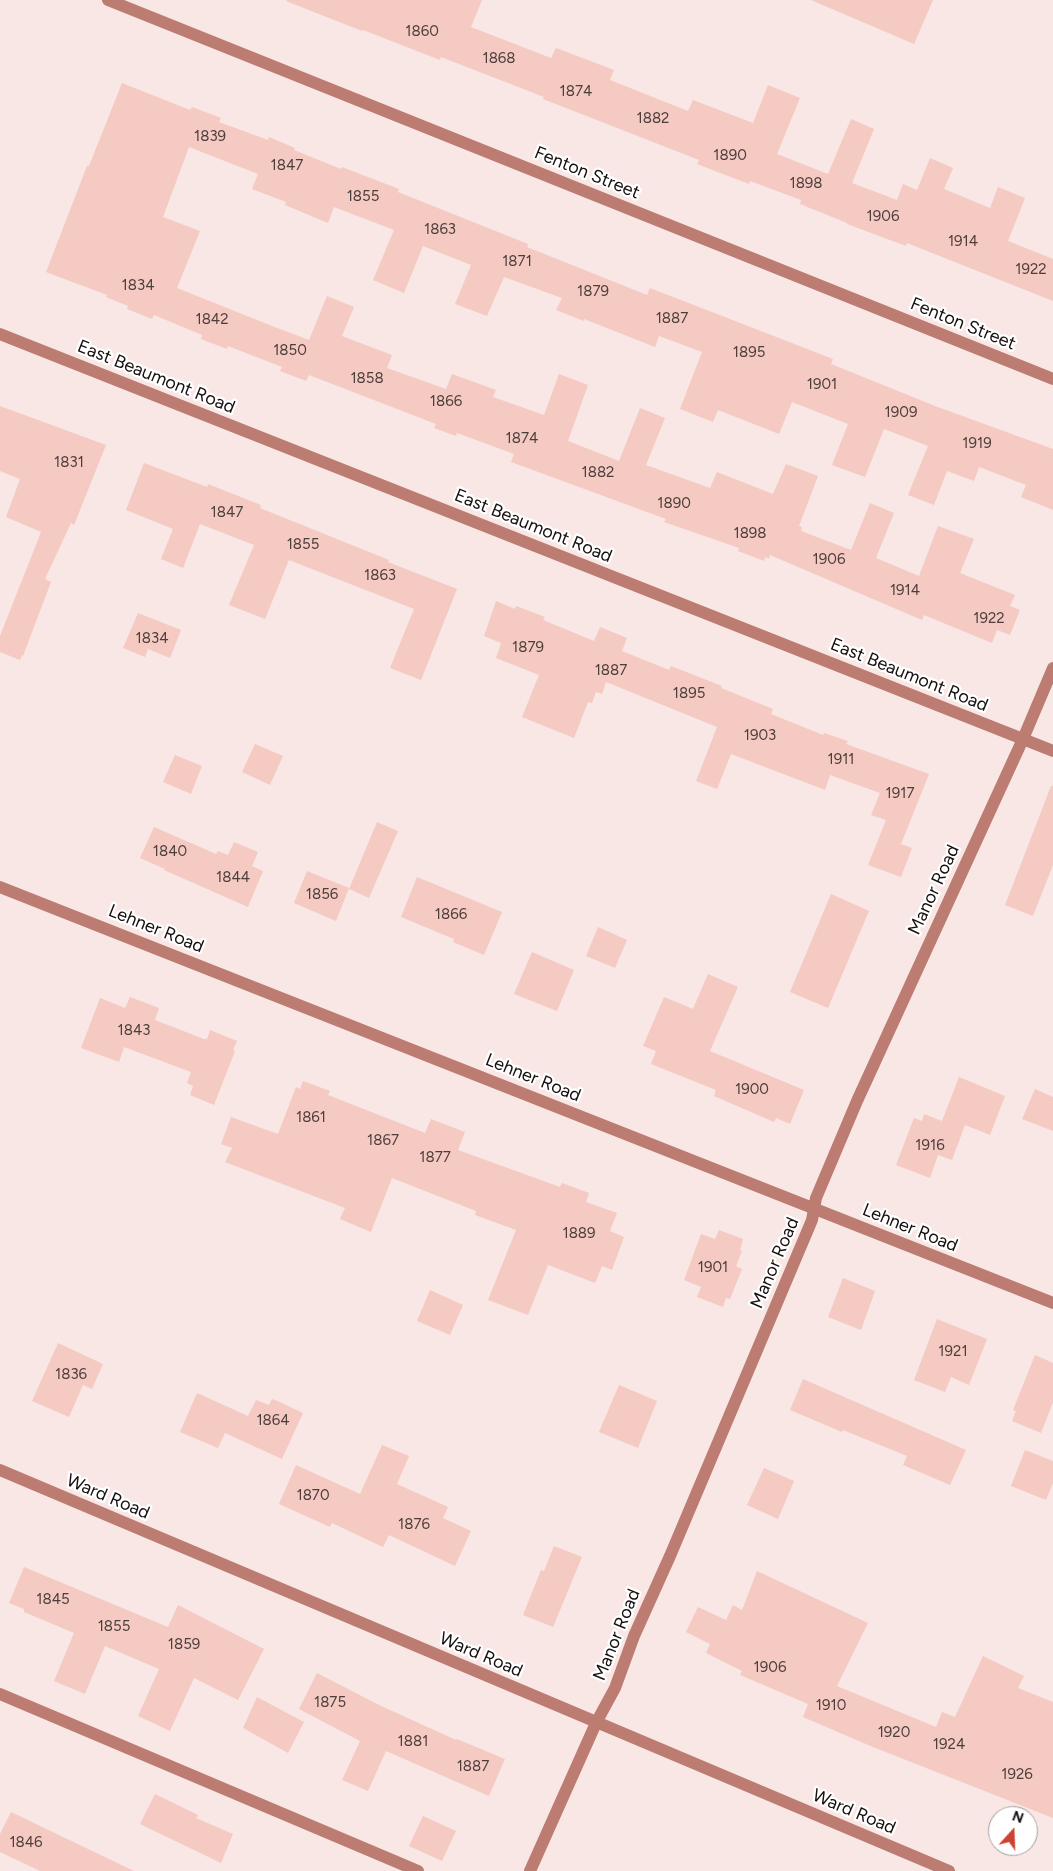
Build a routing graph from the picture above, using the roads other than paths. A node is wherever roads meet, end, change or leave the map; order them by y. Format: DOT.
graph roads {
  1 [pos="108,0"];
  2 [pos="0,334"];
  3 [pos="1053,379"];
  4 [pos="1053,668"];
  5 [pos="1023,739"];
  6 [pos="1053,751"];
  7 [pos="0,886"];
  8 [pos="814,1208"];
  9 [pos="1053,1303"];
  10 [pos="0,1470"];
  11 [pos="0,1694"];
  12 [pos="596,1723"];
  13 [pos="418,1871"];
  14 [pos="530,1871"];
  15 [pos="949,1871"];
  1 -- 3 [label="street, Fenton Street"];
  2 -- 5 [label="street, East Beaumont Road"];
  4 -- 5 [label="street, Manor Road"];
  5 -- 6 [label="street, East Beaumont Road"];
  5 -- 8 [label="street, Manor Road"];
  7 -- 8 [label="street, Lehner Road"];
  8 -- 9 [label="street, Lehner Road"];
  8 -- 12 [label="street, Manor Road"];
  10 -- 12 [label="street, Ward Road"];
  11 -- 13 [label="street"];
  12 -- 14 [label="street, Manor Road"];
  12 -- 15 [label="street, Ward Road"];
}
